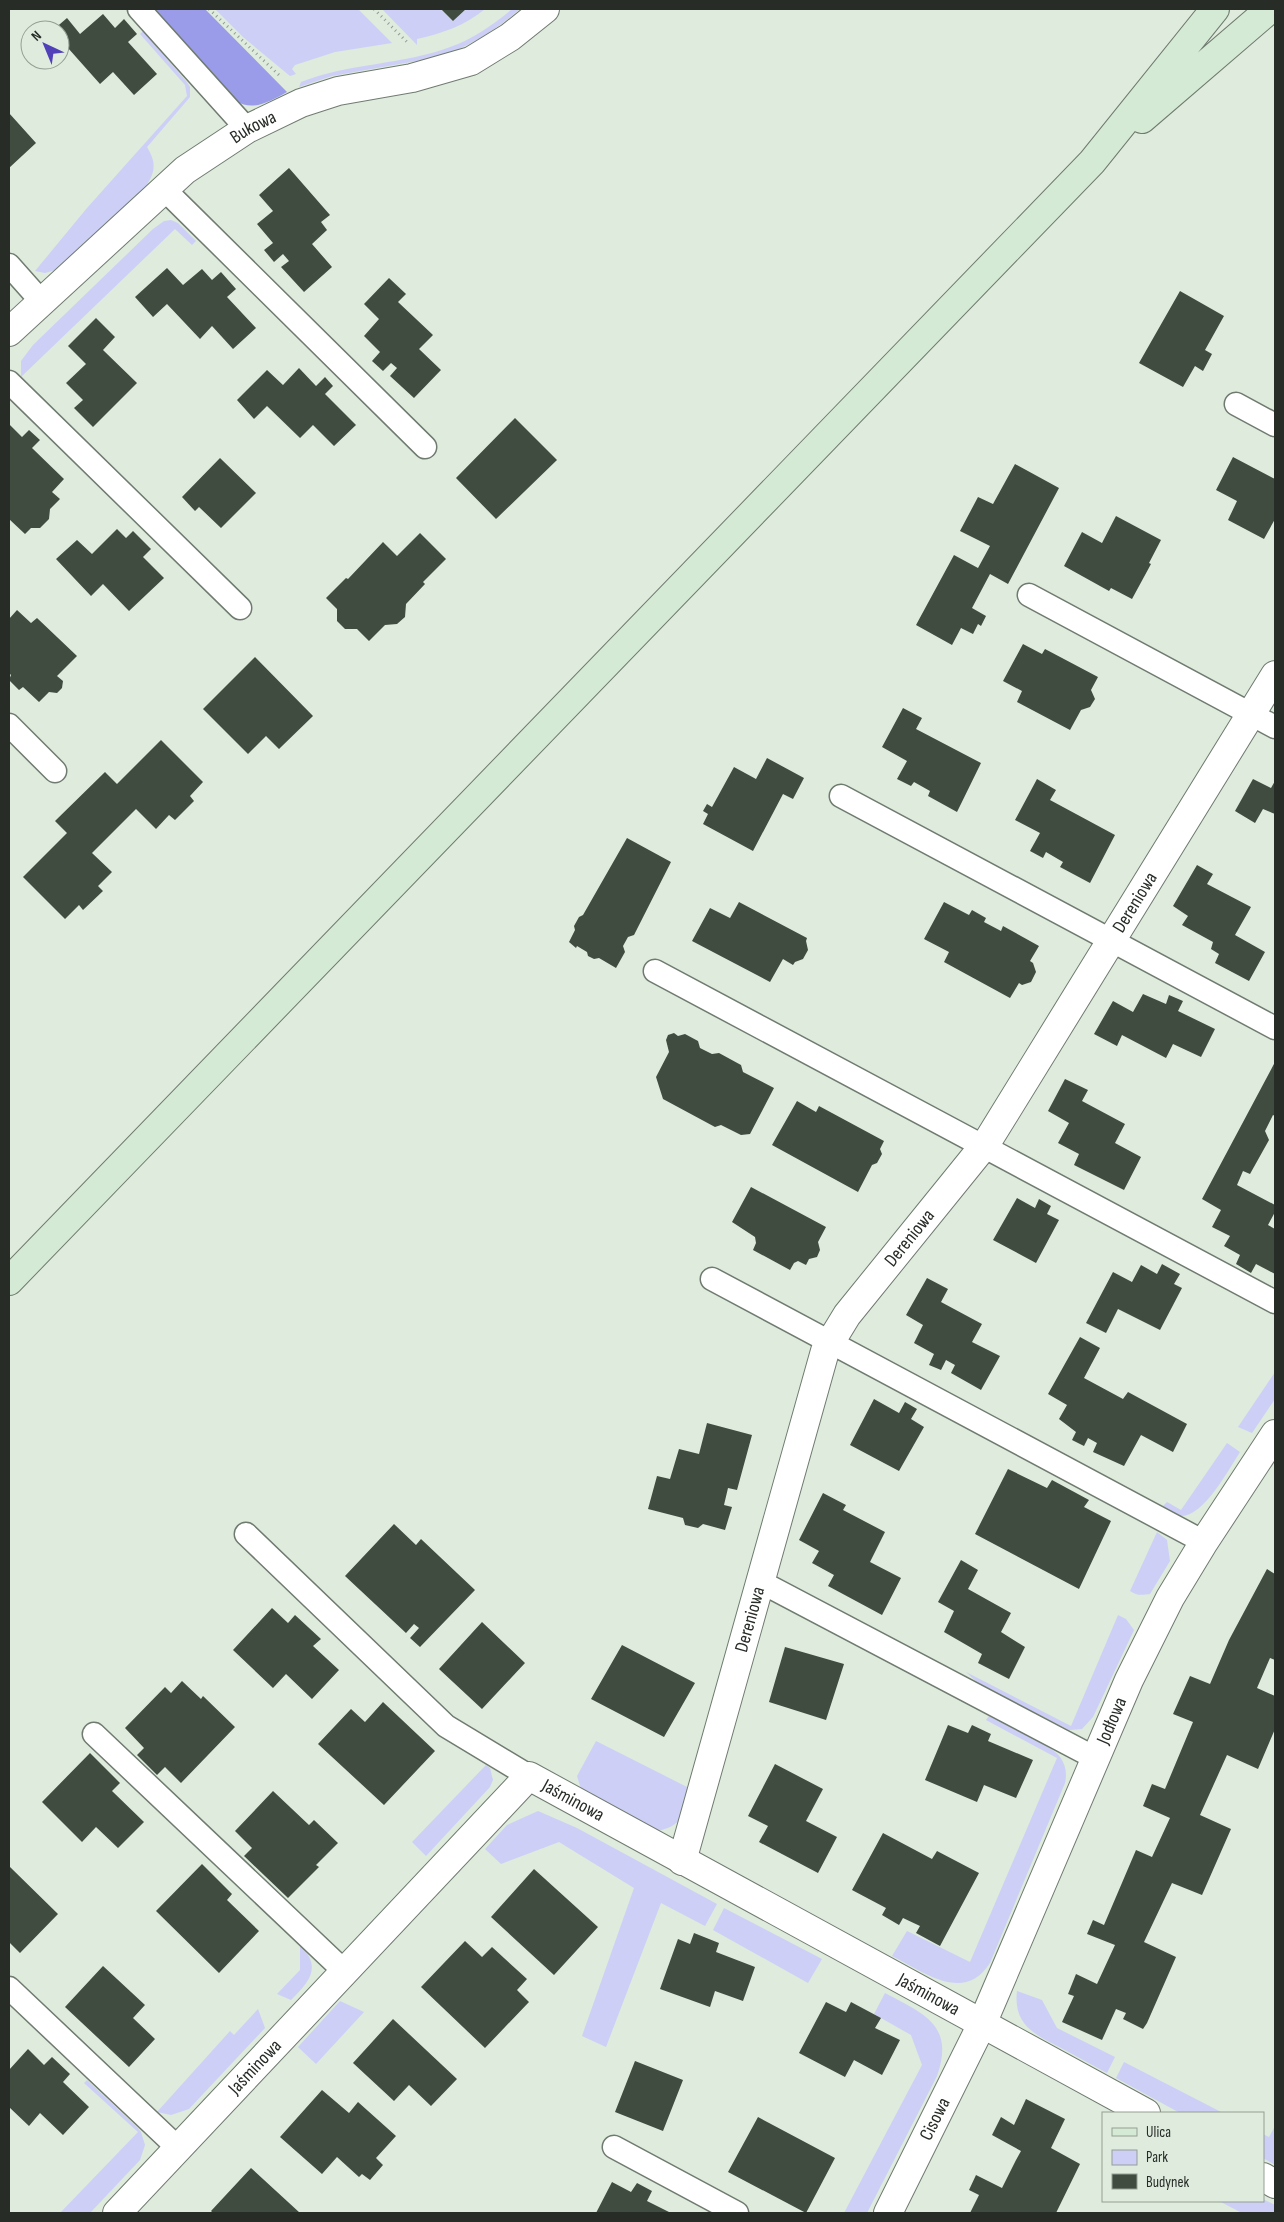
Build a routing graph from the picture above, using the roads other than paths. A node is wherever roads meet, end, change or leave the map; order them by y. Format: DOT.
graph roads {
  1 [pos="139,9"];
  2 [pos="546,9"];
  3 [pos="1214,9"];
  4 [pos="1270,9"];
  5 [pos="247,128"];
  6 [pos="1092,162"];
  7 [pos="164,190"];
  8 [pos="9,265"];
  9 [pos="41,301"];
  10 [pos="9,332"];
  11 [pos="9,382"];
  12 [pos="1236,404"];
  13 [pos="1275,425"];
  14 [pos="425,447"];
  15 [pos="1029,596"];
  16 [pos="240,608"];
  17 [pos="1275,675"];
  18 [pos="1251,714"];
  19 [pos="9,725"];
  20 [pos="1275,727"];
  21 [pos="55,771"];
  22 [pos="841,796"];
  23 [pos="1111,940"];
  24 [pos="655,970"];
  25 [pos="1275,1028"];
  26 [pos="984,1146"];
  27 [pos="712,1278"];
  28 [pos="9,1281"];
  29 [pos="1275,1302"];
  30 [pos="830,1342"];
  31 [pos="1275,1434"];
  32 [pos="246,1534"];
  33 [pos="1204,1542"];
  34 [pos="759,1581"];
  35 [pos="94,1734"];
  36 [pos="1097,1759"];
  37 [pos="529,1776"];
  38 [pos="682,1861"];
  39 [pos="344,1971"];
  40 [pos="9,1988"];
  41 [pos="982,2024"];
  42 [pos="1144,2112"];
  43 [pos="614,2147"];
  44 [pos="178,2148"];
  45 [pos="1264,2178"];
  46 [pos="1275,2184"];
  47 [pos="117,2213"];
  48 [pos="737,2213"];
  49 [pos="888,2213"];
  1 -- 5 [label="lane"];
  2 -- 5 [label="street, Bukowa"];
  3 -- 6 [label="main road"];
  4 -- 6 [label="main road"];
  5 -- 7 [label="street, Bukowa"];
  6 -- 28 [label="main road"];
  7 -- 9 [label="street, Bukowa"];
  7 -- 14 [label="lane"];
  8 -- 9 [label="lane"];
  9 -- 10 [label="street, Bukowa"];
  11 -- 16 [label="lane"];
  12 -- 13 [label="lane"];
  15 -- 18 [label="lane"];
  17 -- 18 [label="street, Dereniowa"];
  18 -- 20 [label="lane"];
  18 -- 23 [label="street, Dereniowa"];
  19 -- 21 [label="lane"];
  22 -- 23 [label="lane"];
  23 -- 25 [label="lane"];
  23 -- 26 [label="street, Dereniowa"];
  24 -- 26 [label="lane"];
  26 -- 29 [label="lane"];
  26 -- 30 [label="street, Dereniowa"];
  27 -- 30 [label="lane"];
  30 -- 33 [label="lane"];
  30 -- 34 [label="street, Dereniowa"];
  31 -- 33 [label="street, Jodłowa"];
  32 -- 37 [label="lane"];
  33 -- 36 [label="street, Jodłowa"];
  34 -- 36 [label="lane"];
  34 -- 38 [label="street, Dereniowa"];
  35 -- 39 [label="lane"];
  36 -- 41 [label="street, Jodłowa"];
  37 -- 38 [label="street, Jaśminowa"];
  37 -- 39 [label="street, Jaśminowa"];
  38 -- 41 [label="street, Jaśminowa"];
  39 -- 44 [label="street, Jaśminowa"];
  40 -- 44 [label="lane"];
  41 -- 42 [label="street, Jaśminowa"];
  41 -- 49 [label="street, Cisowa"];
  43 -- 48 [label="lane"];
  44 -- 47 [label="street, Jaśminowa"];
  45 -- 46 [label="street"];
}
